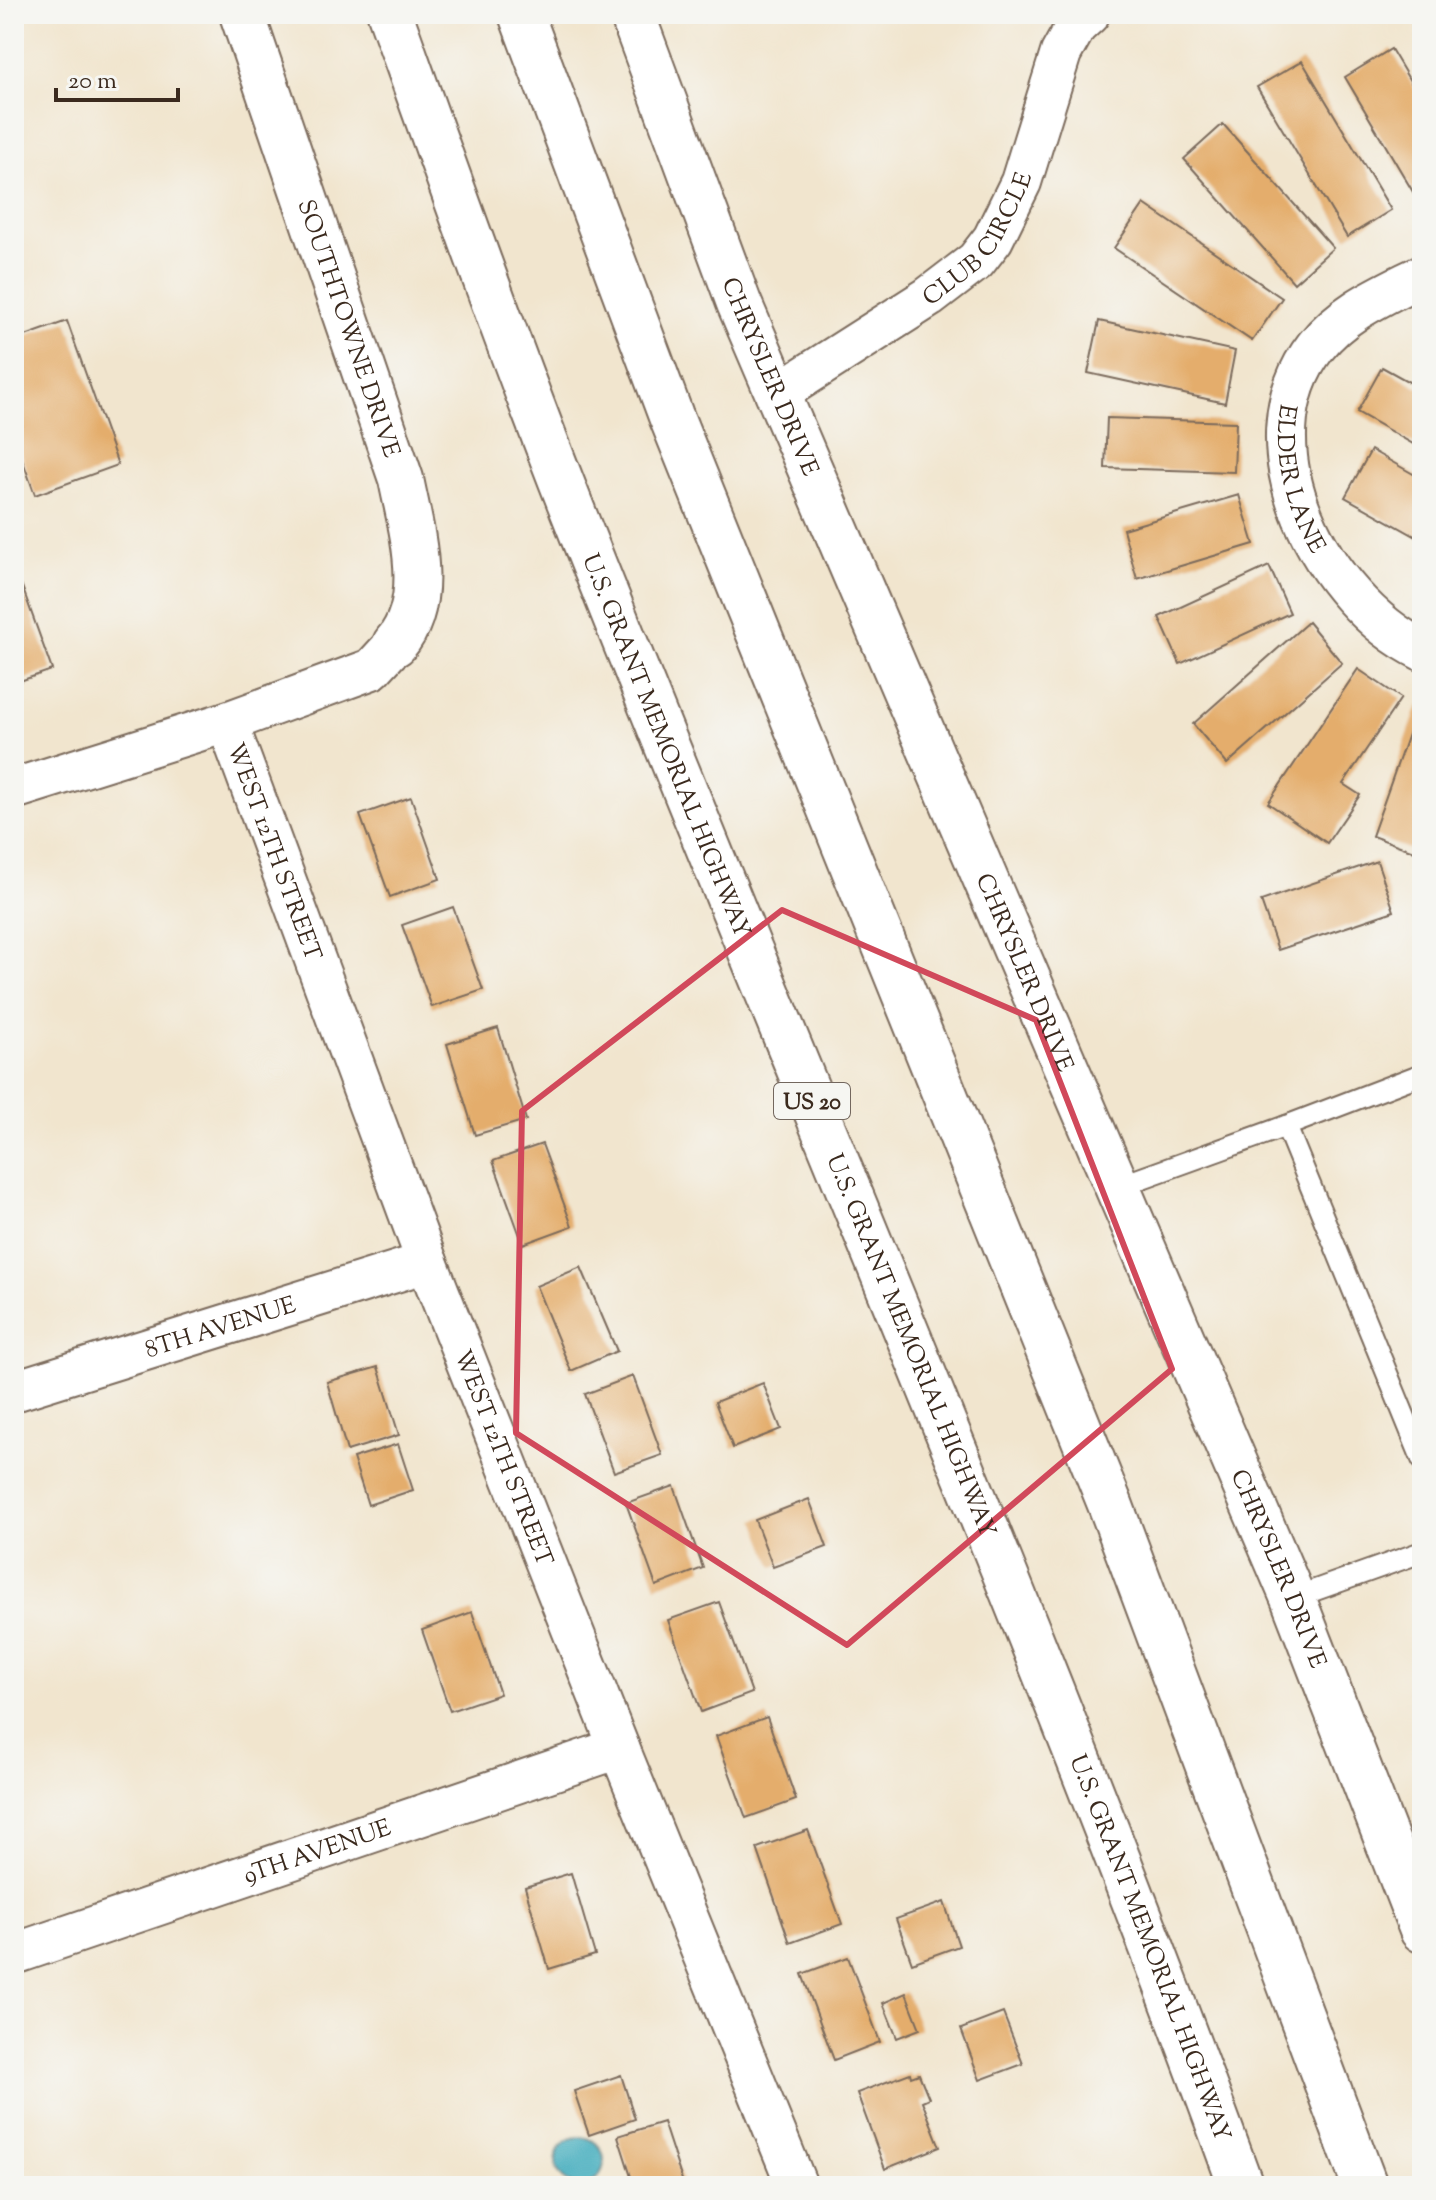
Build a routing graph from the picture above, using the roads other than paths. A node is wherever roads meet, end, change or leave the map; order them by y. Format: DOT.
graph roads {
  1 [pos="242,14"];
  2 [pos="390,14"];
  3 [pos="521,14"];
  4 [pos="632,14"];
  5 [pos="1089,14"];
  6 [pos="1060,31"];
  7 [pos="1422,275"];
  8 [pos="777,394"];
  9 [pos="395,644"];
  10 [pos="1422,650"];
  11 [pos="227,722"];
  12 [pos="14,789"];
  13 [pos="1422,1074"];
  14 [pos="1286,1126"];
  15 [pos="1117,1187"];
  16 [pos="427,1262"];
  17 [pos="14,1391"];
  18 [pos="1422,1459"];
  19 [pos="1422,1552"];
  20 [pos="1293,1598"];
  21 [pos="619,1748"];
  22 [pos="1422,1930"];
  23 [pos="14,1954"];
  24 [pos="797,2186"];
  25 [pos="1241,2186"];
  26 [pos="1365,2186"];
  1 -- 9 [label="main road, SOUTHTOWNE DRIVE"];
  2 -- 25 [label="main road, U.S. GRANT MEMORIAL HIGHWAY / US 20"];
  3 -- 26 [label="main road"];
  4 -- 8 [label="main road, CHRYSLER DRIVE"];
  5 -- 6 [label="street, CLUB CIRCLE"];
  6 -- 8 [label="street, CLUB CIRCLE"];
  7 -- 10 [label="street, ELDER LANE"];
  8 -- 15 [label="main road, CHRYSLER DRIVE"];
  9 -- 11 [label="street"];
  11 -- 12 [label="street"];
  11 -- 16 [label="street, WEST 12TH STREET"];
  13 -- 14 [label="lane"];
  14 -- 15 [label="lane"];
  14 -- 18 [label="lane"];
  15 -- 20 [label="main road, CHRYSLER DRIVE"];
  16 -- 17 [label="street, 8TH AVENUE"];
  16 -- 21 [label="street, WEST 12TH STREET"];
  19 -- 20 [label="lane"];
  20 -- 22 [label="main road, CHRYSLER DRIVE"];
  21 -- 23 [label="street, 9TH AVENUE"];
  21 -- 24 [label="street, WEST 12TH STREET"];
}
